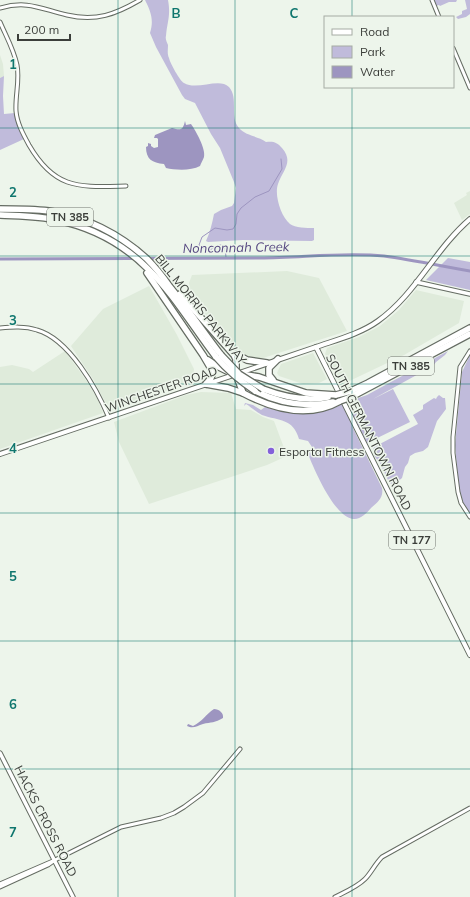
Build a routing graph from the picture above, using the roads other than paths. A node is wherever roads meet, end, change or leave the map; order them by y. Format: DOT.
graph roads {
  1 [pos="140,0"];
  2 [pos="432,0"];
  3 [pos="0,8"];
  4 [pos="439,16"];
  5 [pos="0,22"];
  6 [pos="454,50"];
  7 [pos="470,88"];
  8 [pos="126,186"];
  9 [pos="0,208"];
  10 [pos="0,215"];
  11 [pos="470,219"];
  12 [pos="131,250"];
  13 [pos="151,271"];
  14 [pos="416,282"];
  15 [pos="470,294"];
  16 [pos="0,328"];
  17 [pos="470,328"];
  18 [pos="470,334"];
  19 [pos="316,347"];
  20 [pos="229,350"];
  21 [pos="470,351"];
  22 [pos="203,355"];
  23 [pos="218,356"];
  24 [pos="278,359"];
  25 [pos="267,363"];
  26 [pos="236,374"];
  27 [pos="273,380"];
  28 [pos="206,384"];
  29 [pos="243,393"];
  30 [pos="351,394"];
  31 [pos="338,398"];
  32 [pos="109,418"];
  33 [pos="0,454"];
  34 [pos="470,517"];
  35 [pos="470,655"];
  36 [pos="240,749"];
  37 [pos="0,753"];
  38 [pos="470,808"];
  39 [pos="55,860"];
  40 [pos="0,884"];
  41 [pos="0,887"];
  42 [pos="73,897"];
  43 [pos="335,897"];
  1 -- 3 [label="street"];
  2 -- 4 [label="street"];
  5 -- 8 [label="street"];
  6 -- 7 [label="street"];
  9 -- 12 [label="highway, BILL MORRIS PARKWAY / TN 385"];
  10 -- 12 [label="highway, BILL MORRIS PARKWAY / TN 385"];
  11 -- 14 [label="main road, WINCHESTER ROAD"];
  12 -- 13 [label="highway"];
  12 -- 13 [label="highway, BILL MORRIS PARKWAY / TN 385"];
  13 -- 20 [label="highway"];
  13 -- 22 [label="highway"];
  13 -- 23 [label="highway, BILL MORRIS PARKWAY / TN 385"];
  14 -- 15 [label="main road"];
  14 -- 19 [label="main road, WINCHESTER ROAD"];
  16 -- 32 [label="street"];
  17 -- 30 [label="highway, BILL MORRIS PARKWAY / TN 385"];
  18 -- 30 [label="highway, BILL MORRIS PARKWAY / TN 385"];
  19 -- 24 [label="main road, WINCHESTER ROAD"];
  19 -- 35 [label="main road, SOUTH GERMANTOWN ROAD / TN 177"];
  20 -- 25 [label="highway"];
  20 -- 26 [label="highway"];
  21 -- 34 [label="street"];
  22 -- 26 [label="highway"];
  22 -- 28 [label="highway"];
  23 -- 31 [label="highway, BILL MORRIS PARKWAY / TN 385, bridge"];
  23 -- 31 [label="highway, BILL MORRIS PARKWAY / TN 385, bridge"];
  24 -- 25 [label="main road, WINCHESTER ROAD"];
  24 -- 27 [label="highway"];
  25 -- 26 [label="main road, WINCHESTER ROAD"];
  26 -- 27 [label="highway"];
  26 -- 28 [label="main road, WINCHESTER ROAD"];
  26 -- 29 [label="highway"];
  27 -- 31 [label="highway"];
  28 -- 29 [label="highway"];
  28 -- 32 [label="main road, WINCHESTER ROAD"];
  29 -- 31 [label="highway"];
  30 -- 31 [label="highway, BILL MORRIS PARKWAY / TN 385, bridge"];
  32 -- 33 [label="main road, WINCHESTER ROAD"];
  36 -- 39 [label="street"];
  37 -- 39 [label="main road, HACKS CROSS ROAD"];
  38 -- 43 [label="street"];
  39 -- 40 [label="street"];
  39 -- 41 [label="street"];
  39 -- 42 [label="main road, HACKS CROSS ROAD"];
}
